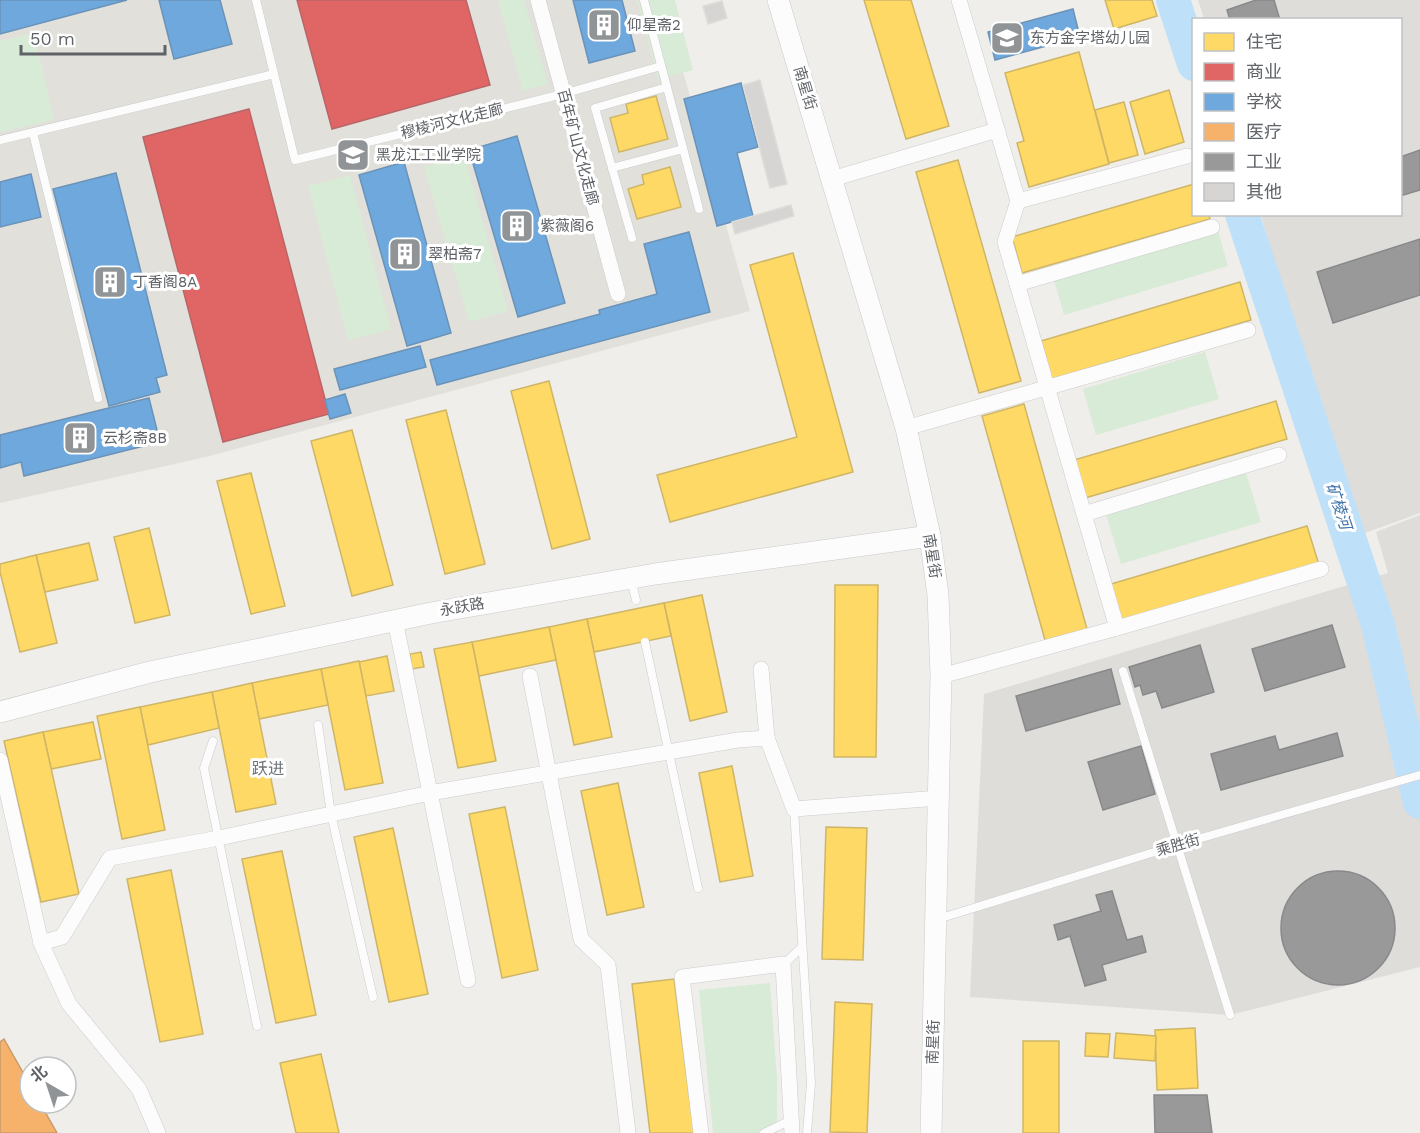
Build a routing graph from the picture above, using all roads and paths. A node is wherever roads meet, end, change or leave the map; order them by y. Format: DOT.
graph roads {
  1 [pos="256,0"];
  2 [pos="538,0"];
  3 [pos="644,0"];
  4 [pos="778,0"];
  5 [pos="959,0"];
  6 [pos="661,66"];
  7 [pos="274,74"];
  8 [pos="666,87"];
  9 [pos="563,94"];
  10 [pos="998,130"];
  11 [pos="33,132"];
  12 [pos="0,141"];
  13 [pos="683,149"];
  14 [pos="1187,156"];
  15 [pos="612,168"];
  16 [pos="832,179"];
  17 [pos="1018,201"];
  18 [pos="699,209"];
  19 [pos="1212,227"];
  20 [pos="632,238"];
  21 [pos="1017,284"];
  22 [pos="618,294"];
  23 [pos="1248,330"];
  24 [pos="1047,387"];
  25 [pos="98,398"];
  26 [pos="906,428"];
  27 [pos="1280,456"];
  28 [pos="1084,514"];
  29 [pos="930,536"];
  30 [pos="1321,569"];
  31 [pos="631,578"];
  32 [pos="636,600"];
  33 [pos="395,620"];
  34 [pos="1117,628"];
  35 [pos="645,642"];
  36 [pos="761,669"];
  37 [pos="1123,671"];
  38 [pos="941,675"];
  39 [pos="530,676"];
  40 [pos="0,712"];
  41 [pos="318,725"];
  42 [pos="767,738"];
  43 [pos="213,741"];
  44 [pos="669,752"];
  45 [pos="0,760"];
  46 [pos="549,773"];
  47 [pos="1420,775"];
  48 [pos="430,793"];
  49 [pos="939,798"];
  50 [pos="794,809"];
  51 [pos="331,814"];
  52 [pos="219,838"];
  53 [pos="1177,845"];
  54 [pos="698,888"];
  55 [pos="936,919"];
  56 [pos="40,943"];
  57 [pos="802,947"];
  58 [pos="783,965"];
  59 [pos="468,980"];
  60 [pos="373,997"];
  61 [pos="1230,1015"];
  62 [pos="257,1026"];
  63 [pos="791,1126"];
  64 [pos="158,1133"];
  65 [pos="628,1133"];
  66 [pos="701,1133"];
  67 [pos="764,1133"];
  68 [pos="807,1133"];
  69 [pos="931,1133"];
  1 -- 7 [label="lane, 穆棱河文化走廊"];
  2 -- 9 [label="street, 百年矿山文化走廊"];
  3 -- 6 [label="lane"];
  4 -- 16 [label="street, 南星街"];
  5 -- 10 [label="street"];
  6 -- 8 [label="lane"];
  6 -- 9 [label="lane, 穆棱河文化走廊"];
  7 -- 9 [label="lane, 穆棱河文化走廊"];
  7 -- 11 [label="lane"];
  8 -- 13 [label="lane"];
  8 -- 15 [label="lane"];
  9 -- 22 [label="street, 百年矿山文化走廊"];
  10 -- 16 [label="street"];
  10 -- 17 [label="street"];
  11 -- 12 [label="lane"];
  11 -- 25 [label="lane"];
  13 -- 15 [label="lane"];
  13 -- 18 [label="lane"];
  14 -- 17 [label="street"];
  15 -- 20 [label="lane"];
  16 -- 26 [label="street, 南星街"];
  17 -- 21 [label="street"];
  19 -- 21 [label="street"];
  21 -- 24 [label="street"];
  23 -- 24 [label="street"];
  24 -- 26 [label="street"];
  24 -- 28 [label="street"];
  26 -- 29 [label="street, 南星街"];
  27 -- 28 [label="street"];
  28 -- 34 [label="street"];
  29 -- 31 [label="street, 永跃路"];
  29 -- 38 [label="street, 南星街"];
  30 -- 34 [label="street"];
  31 -- 32 [label="lane"];
  31 -- 33 [label="street, 永跃路"];
  33 -- 40 [label="street, 永跃路"];
  33 -- 48 [label="street"];
  34 -- 38 [label="street"];
  35 -- 44 [label="lane"];
  36 -- 42 [label="street"];
  37 -- 53 [label="lane"];
  38 -- 49 [label="street, 南星街"];
  39 -- 46 [label="street"];
  41 -- 51 [label="lane"];
  42 -- 44 [label="street"];
  42 -- 50 [label="street"];
  43 -- 52 [label="lane"];
  44 -- 46 [label="street"];
  44 -- 54 [label="lane"];
  45 -- 56 [label="street"];
  46 -- 48 [label="street"];
  46 -- 65 [label="street"];
  47 -- 53 [label="lane, 乘胜街"];
  48 -- 51 [label="street"];
  48 -- 59 [label="street"];
  49 -- 50 [label="street"];
  49 -- 55 [label="street, 南星街"];
  50 -- 57 [label="lane"];
  51 -- 52 [label="street"];
  51 -- 60 [label="lane"];
  52 -- 56 [label="street"];
  52 -- 62 [label="lane"];
  53 -- 55 [label="lane, 乘胜街"];
  53 -- 61 [label="lane"];
  55 -- 69 [label="street, 南星街"];
  56 -- 64 [label="street"];
  57 -- 58 [label="lane"];
  57 -- 68 [label="lane"];
  58 -- 63 [label="street"];
  58 -- 66 [label="street"];
  63 -- 67 [label="lane"];
}
